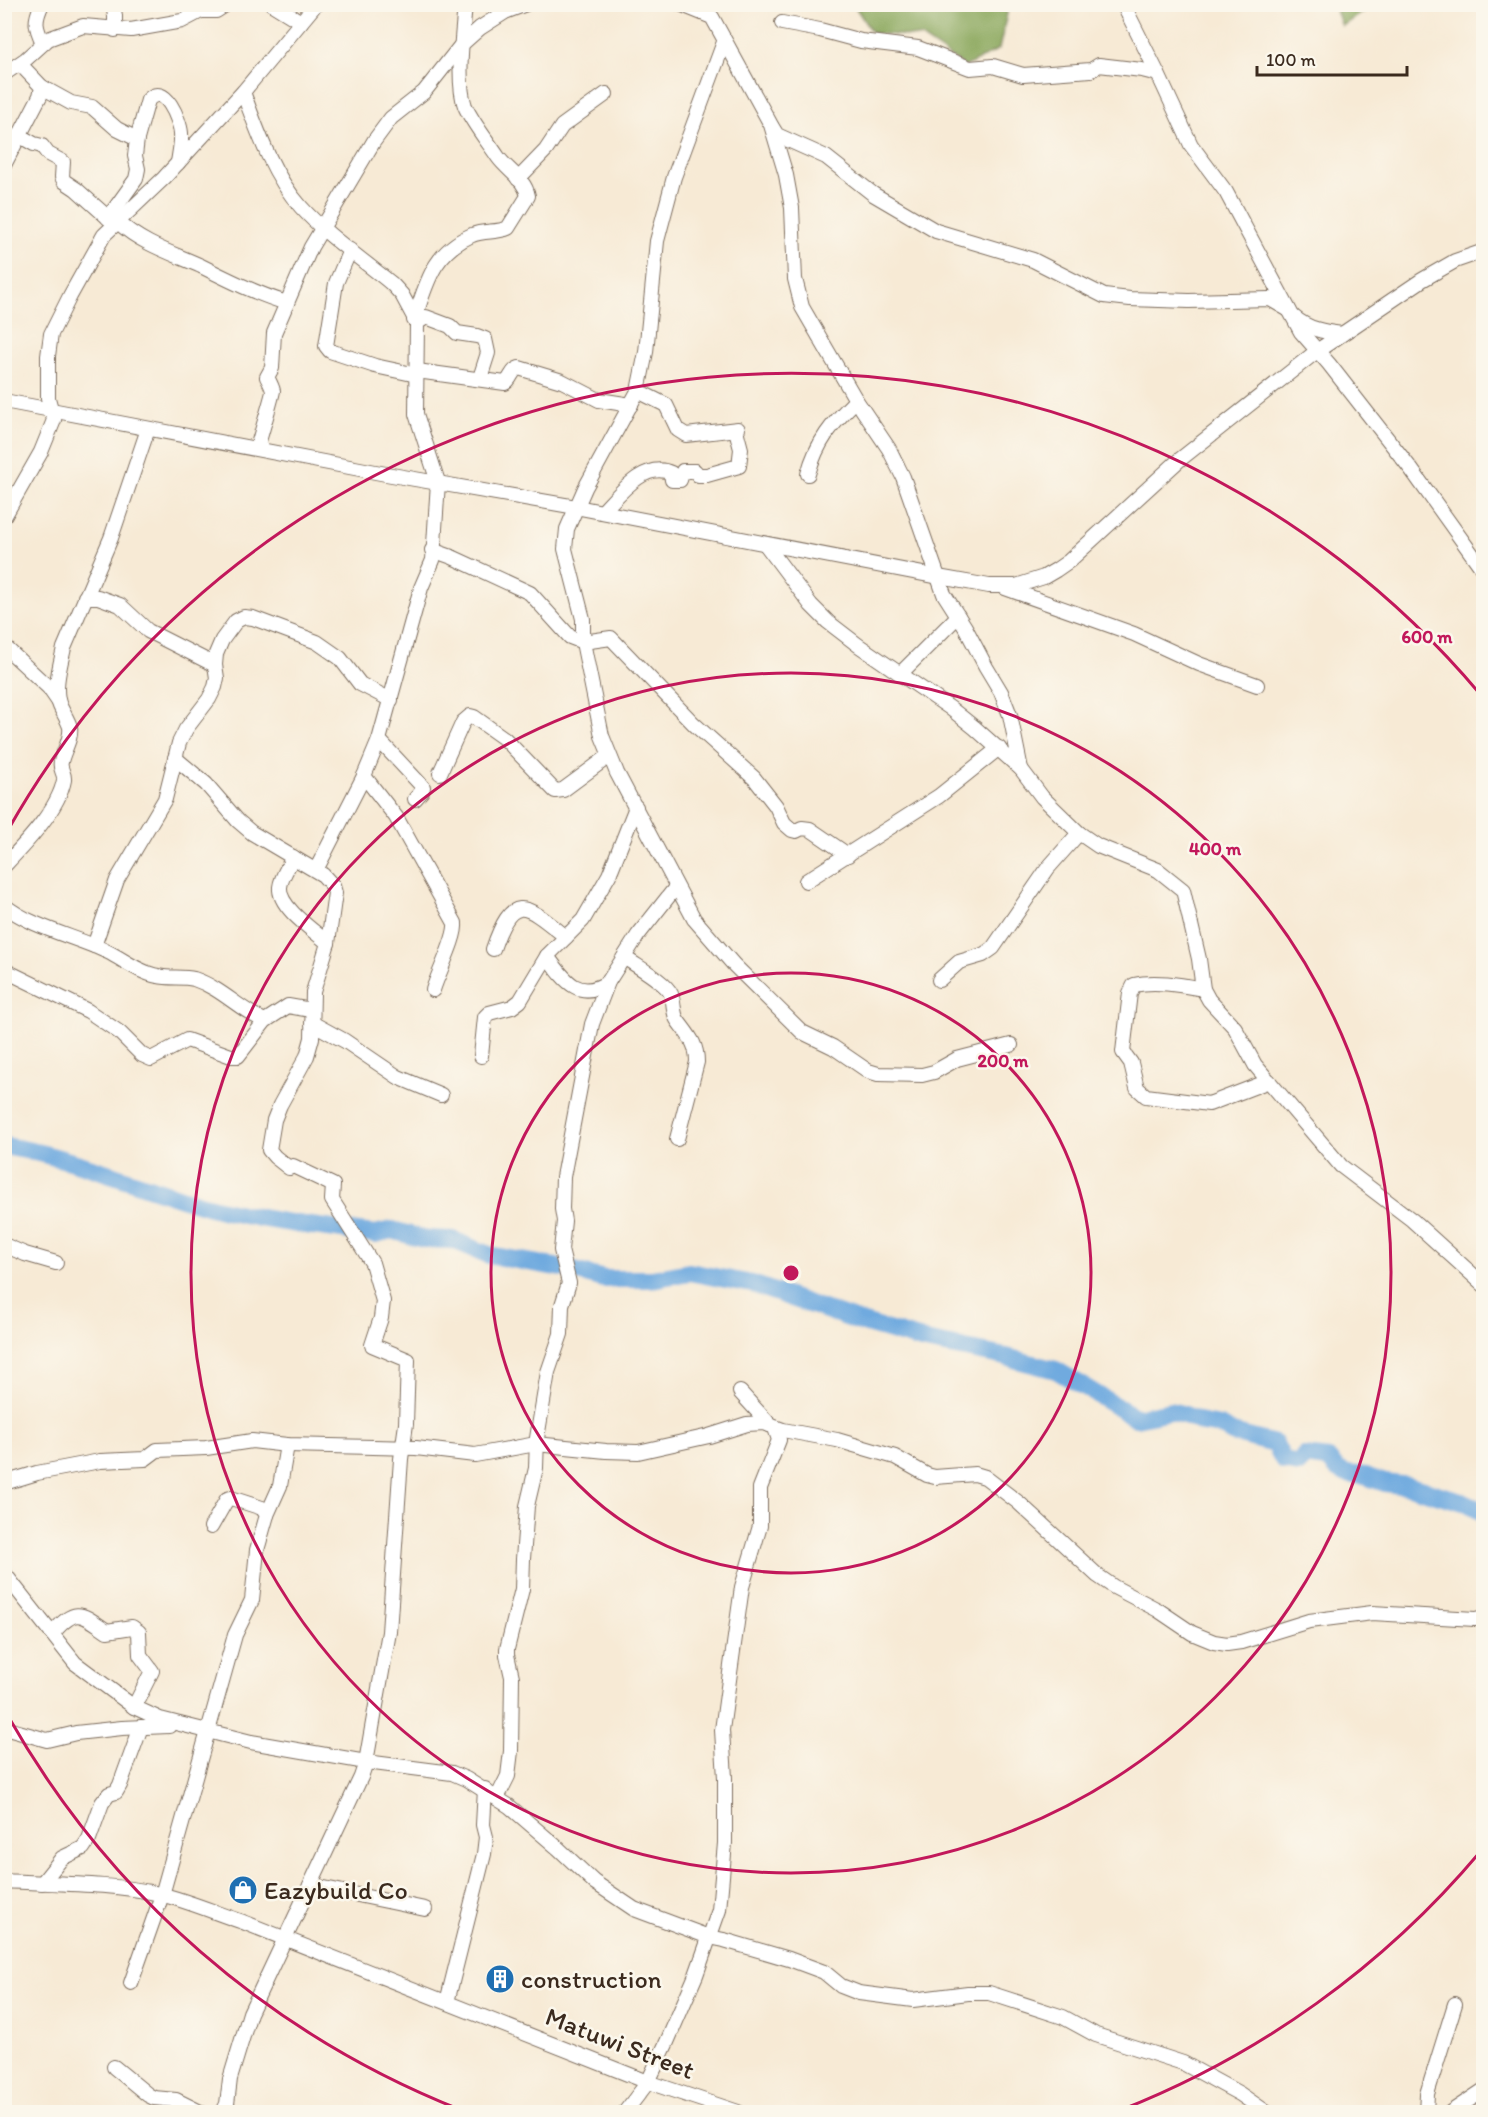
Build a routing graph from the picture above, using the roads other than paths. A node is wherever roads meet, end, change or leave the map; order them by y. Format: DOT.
graph roads {
  1 [pos="42,4"];
  2 [pos="113,4"];
  3 [pos="227,4"];
  4 [pos="272,4"];
  5 [pos="316,4"];
  6 [pos="465,4"];
  7 [pos="526,4"];
  8 [pos="680,4"];
  9 [pos="1123,4"];
  10 [pos="301,22"];
  11 [pos="782,23"];
  12 [pos="115,30"];
  13 [pos="724,42"];
  14 [pos="43,43"];
  15 [pos="462,44"];
  16 [pos="20,64"];
  17 [pos="4,74"];
  18 [pos="1158,74"];
  19 [pos="42,87"];
  20 [pos="243,92"];
  21 [pos="606,94"];
  22 [pos="771,125"];
  23 [pos="20,136"];
  24 [pos="137,139"];
  25 [pos="178,163"];
  26 [pos="4,165"];
  27 [pos="518,179"];
  28 [pos="114,221"];
  29 [pos="321,227"];
  30 [pos="350,250"];
  31 [pos="1484,250"];
  32 [pos="287,303"];
  33 [pos="1290,313"];
  34 [pos="416,322"];
  35 [pos="1342,334"];
  36 [pos="1317,351"];
  37 [pos="417,373"];
  38 [pos="480,378"];
  39 [pos="638,391"];
  40 [pos="856,400"];
  41 [pos="4,401"];
  42 [pos="631,405"];
  43 [pos="52,409"];
  44 [pos="148,429"];
  45 [pos="257,448"];
  46 [pos="808,474"];
  47 [pos="438,482"];
  48 [pos="576,507"];
  49 [pos="602,512"];
  50 [pos="4,517"];
  51 [pos="766,545"];
  52 [pos="432,550"];
  53 [pos="1484,571"];
  54 [pos="94,576"];
  55 [pos="939,577"];
  56 [pos="1001,587"];
  57 [pos="85,597"];
  58 [pos="120,605"];
  59 [pos="958,616"];
  60 [pos="583,642"];
  61 [pos="4,646"];
  62 [pos="215,665"];
  63 [pos="900,674"];
  64 [pos="1257,685"];
  65 [pos="391,700"];
  66 [pos="58,701"];
  67 [pos="379,740"];
  68 [pos="999,748"];
  69 [pos="609,756"];
  70 [pos="175,758"];
  71 [pos="1020,769"];
  72 [pos="440,773"];
  73 [pos="364,776"];
  74 [pos="415,799"];
  75 [pos="636,807"];
  76 [pos="1079,833"];
  77 [pos="848,855"];
  78 [pos="293,857"];
  79 [pos="4,866"];
  80 [pos="316,870"];
  81 [pos="806,881"];
  82 [pos="676,887"];
  83 [pos="4,905"];
  84 [pos="566,937"];
  85 [pos="327,943"];
  86 [pos="94,946"];
  87 [pos="492,950"];
  88 [pos="547,956"];
  89 [pos="624,957"];
  90 [pos="4,970"];
  91 [pos="939,980"];
  92 [pos="608,982"];
  93 [pos="1203,989"];
  94 [pos="433,990"];
  95 [pos="312,1017"];
  96 [pos="265,1021"];
  97 [pos="1011,1045"];
  98 [pos="481,1056"];
  99 [pos="1269,1081"];
  100 [pos="441,1095"];
  101 [pos="677,1139"];
  102 [pos="4,1245"];
  103 [pos="56,1263"];
  104 [pos="1484,1285"];
  105 [pos="740,1392"];
  106 [pos="773,1427"];
  107 [pos="286,1444"];
  108 [pos="536,1444"];
  109 [pos="403,1447"];
  110 [pos="4,1483"];
  111 [pos="267,1515"];
  112 [pos="210,1527"];
  113 [pos="4,1573"];
  114 [pos="1484,1617"];
  115 [pos="52,1634"];
  116 [pos="134,1707"];
  117 [pos="183,1725"];
  118 [pos="141,1727"];
  119 [pos="4,1728"];
  120 [pos="207,1732"];
  121 [pos="366,1762"];
  122 [pos="484,1789"];
  123 [pos="497,1798"];
  124 [pos="4,1881"];
  125 [pos="42,1883"];
  126 [pos="310,1885"];
  127 [pos="162,1895"];
  128 [pos="425,1909"];
  129 [pos="709,1937"];
  130 [pos="285,1938"];
  131 [pos="131,1983"];
  132 [pos="447,2002"];
  133 [pos="1455,2004"];
  134 [pos="114,2067"];
  135 [pos="648,2082"];
  136 [pos="1484,2090"];
  137 [pos="228,2110"];
  138 [pos="200,2112"];
  139 [pos="625,2112"];
  140 [pos="738,2112"];
  141 [pos="1266,2112"];
  142 [pos="1426,2112"];
  143 [pos="1451,2112"];
  1 -- 14 [label="street"];
  2 -- 12 [label="street"];
  3 -- 12 [label="street"];
  4 -- 10 [label="street"];
  5 -- 10 [label="street"];
  6 -- 15 [label="street"];
  7 -- 15 [label="street"];
  8 -- 13 [label="street"];
  9 -- 18 [label="street"];
  10 -- 20 [label="street"];
  11 -- 18 [label="street"];
  12 -- 14 [label="street"];
  13 -- 22 [label="street"];
  13 -- 39 [label="street"];
  14 -- 16 [label="street"];
  15 -- 27 [label="street"];
  15 -- 29 [label="street"];
  16 -- 17 [label="street"];
  16 -- 19 [label="street"];
  18 -- 33 [label="street"];
  19 -- 23 [label="street"];
  19 -- 24 [label="street"];
  20 -- 25 [label="street"];
  20 -- 29 [label="street"];
  21 -- 27 [label="street"];
  22 -- 33 [label="street"];
  22 -- 40 [label="street"];
  23 -- 26 [label="street"];
  23 -- 28 [label="street"];
  24 -- 25 [label="street"];
  24 -- 28 [label="street"];
  25 -- 28 [label="street"];
  27 -- 34 [label="street"];
  28 -- 32 [label="street"];
  28 -- 43 [label="street"];
  29 -- 30 [label="street"];
  29 -- 32 [label="street"];
  30 -- 34 [label="street"];
  30 -- 37 [label="street"];
  31 -- 35 [label="street"];
  32 -- 45 [label="street"];
  33 -- 35 [label="street"];
  33 -- 36 [label="street"];
  34 -- 37 [label="street"];
  34 -- 38 [label="street"];
  35 -- 36 [label="street"];
  36 -- 53 [label="street"];
  36 -- 56 [label="street"];
  37 -- 38 [label="street"];
  37 -- 47 [label="street"];
  38 -- 42 [label="street"];
  39 -- 42 [label="street"];
  39 -- 49 [label="street"];
  40 -- 46 [label="street"];
  40 -- 55 [label="street"];
  41 -- 43 [label="street"];
  42 -- 48 [label="street"];
  43 -- 44 [label="street"];
  43 -- 50 [label="street"];
  44 -- 45 [label="street"];
  44 -- 54 [label="street"];
  45 -- 47 [label="street"];
  47 -- 48 [label="street"];
  47 -- 52 [label="street"];
  48 -- 49 [label="street"];
  48 -- 60 [label="street"];
  49 -- 51 [label="street"];
  51 -- 55 [label="street"];
  51 -- 63 [label="street"];
  52 -- 60 [label="street"];
  52 -- 65 [label="street"];
  54 -- 57 [label="street"];
  54 -- 58 [label="street"];
  55 -- 56 [label="street"];
  55 -- 59 [label="street"];
  56 -- 64 [label="street"];
  57 -- 58 [label="street"];
  57 -- 66 [label="street"];
  58 -- 62 [label="street"];
  59 -- 63 [label="street"];
  59 -- 71 [label="street"];
  60 -- 69 [label="street"];
  60 -- 77 [label="street"];
  61 -- 66 [label="street"];
  62 -- 65 [label="street"];
  62 -- 70 [label="street"];
  63 -- 68 [label="street"];
  65 -- 67 [label="street"];
  66 -- 79 [label="street"];
  67 -- 73 [label="street"];
  67 -- 74 [label="street"];
  68 -- 71 [label="street"];
  68 -- 77 [label="street"];
  69 -- 72 [label="street"];
  69 -- 75 [label="street"];
  70 -- 78 [label="street"];
  70 -- 86 [label="street"];
  71 -- 76 [label="street"];
  73 -- 80 [label="street"];
  73 -- 94 [label="street"];
  75 -- 82 [label="street"];
  75 -- 84 [label="street"];
  76 -- 91 [label="street"];
  76 -- 93 [label="street"];
  77 -- 81 [label="street"];
  78 -- 80 [label="street"];
  78 -- 85 [label="street"];
  80 -- 85 [label="street"];
  82 -- 89 [label="street"];
  82 -- 97 [label="street"];
  83 -- 86 [label="street"];
  84 -- 87 [label="street"];
  84 -- 88 [label="street"];
  85 -- 95 [label="street"];
  86 -- 96 [label="street"];
  88 -- 92 [label="street"];
  88 -- 98 [label="street"];
  89 -- 92 [label="street"];
  89 -- 101 [label="street"];
  90 -- 96 [label="street"];
  92 -- 108 [label="street"];
  93 -- 99 [label="street"];
  93 -- 99 [label="street"];
  95 -- 96 [label="street"];
  95 -- 100 [label="street"];
  95 -- 109 [label="street"];
  99 -- 104 [label="street"];
  102 -- 103 [label="street"];
  105 -- 106 [label="street"];
  106 -- 108 [label="street"];
  106 -- 114 [label="street"];
  106 -- 129 [label="street"];
  107 -- 109 [label="street"];
  107 -- 110 [label="street"];
  107 -- 111 [label="street"];
  108 -- 109 [label="street"];
  108 -- 123 [label="street"];
  109 -- 121 [label="street"];
  111 -- 112 [label="street"];
  111 -- 120 [label="street"];
  113 -- 115 [label="street"];
  115 -- 116 [label="street"];
  115 -- 116 [label="street"];
  116 -- 117 [label="street"];
  117 -- 118 [label="street"];
  117 -- 120 [label="street"];
  118 -- 119 [label="street"];
  118 -- 125 [label="street"];
  120 -- 121 [label="street"];
  120 -- 127 [label="street"];
  121 -- 122 [label="street"];
  121 -- 126 [label="street"];
  122 -- 123 [label="street"];
  122 -- 132 [label="street"];
  123 -- 129 [label="street"];
  124 -- 125 [label="street, Matuwi Street"];
  125 -- 127 [label="street, Matuwi Street"];
  126 -- 128 [label="street"];
  126 -- 130 [label="street"];
  127 -- 130 [label="street, Matuwi Street"];
  127 -- 131 [label="street"];
  129 -- 135 [label="street"];
  129 -- 141 [label="street"];
  130 -- 132 [label="street, Matuwi Street"];
  130 -- 137 [label="street"];
  132 -- 135 [label="street, Matuwi Street"];
  133 -- 142 [label="street"];
  134 -- 138 [label="street"];
  135 -- 139 [label="street"];
  135 -- 140 [label="street, Matuwi Street"];
  136 -- 143 [label="street"];
}
